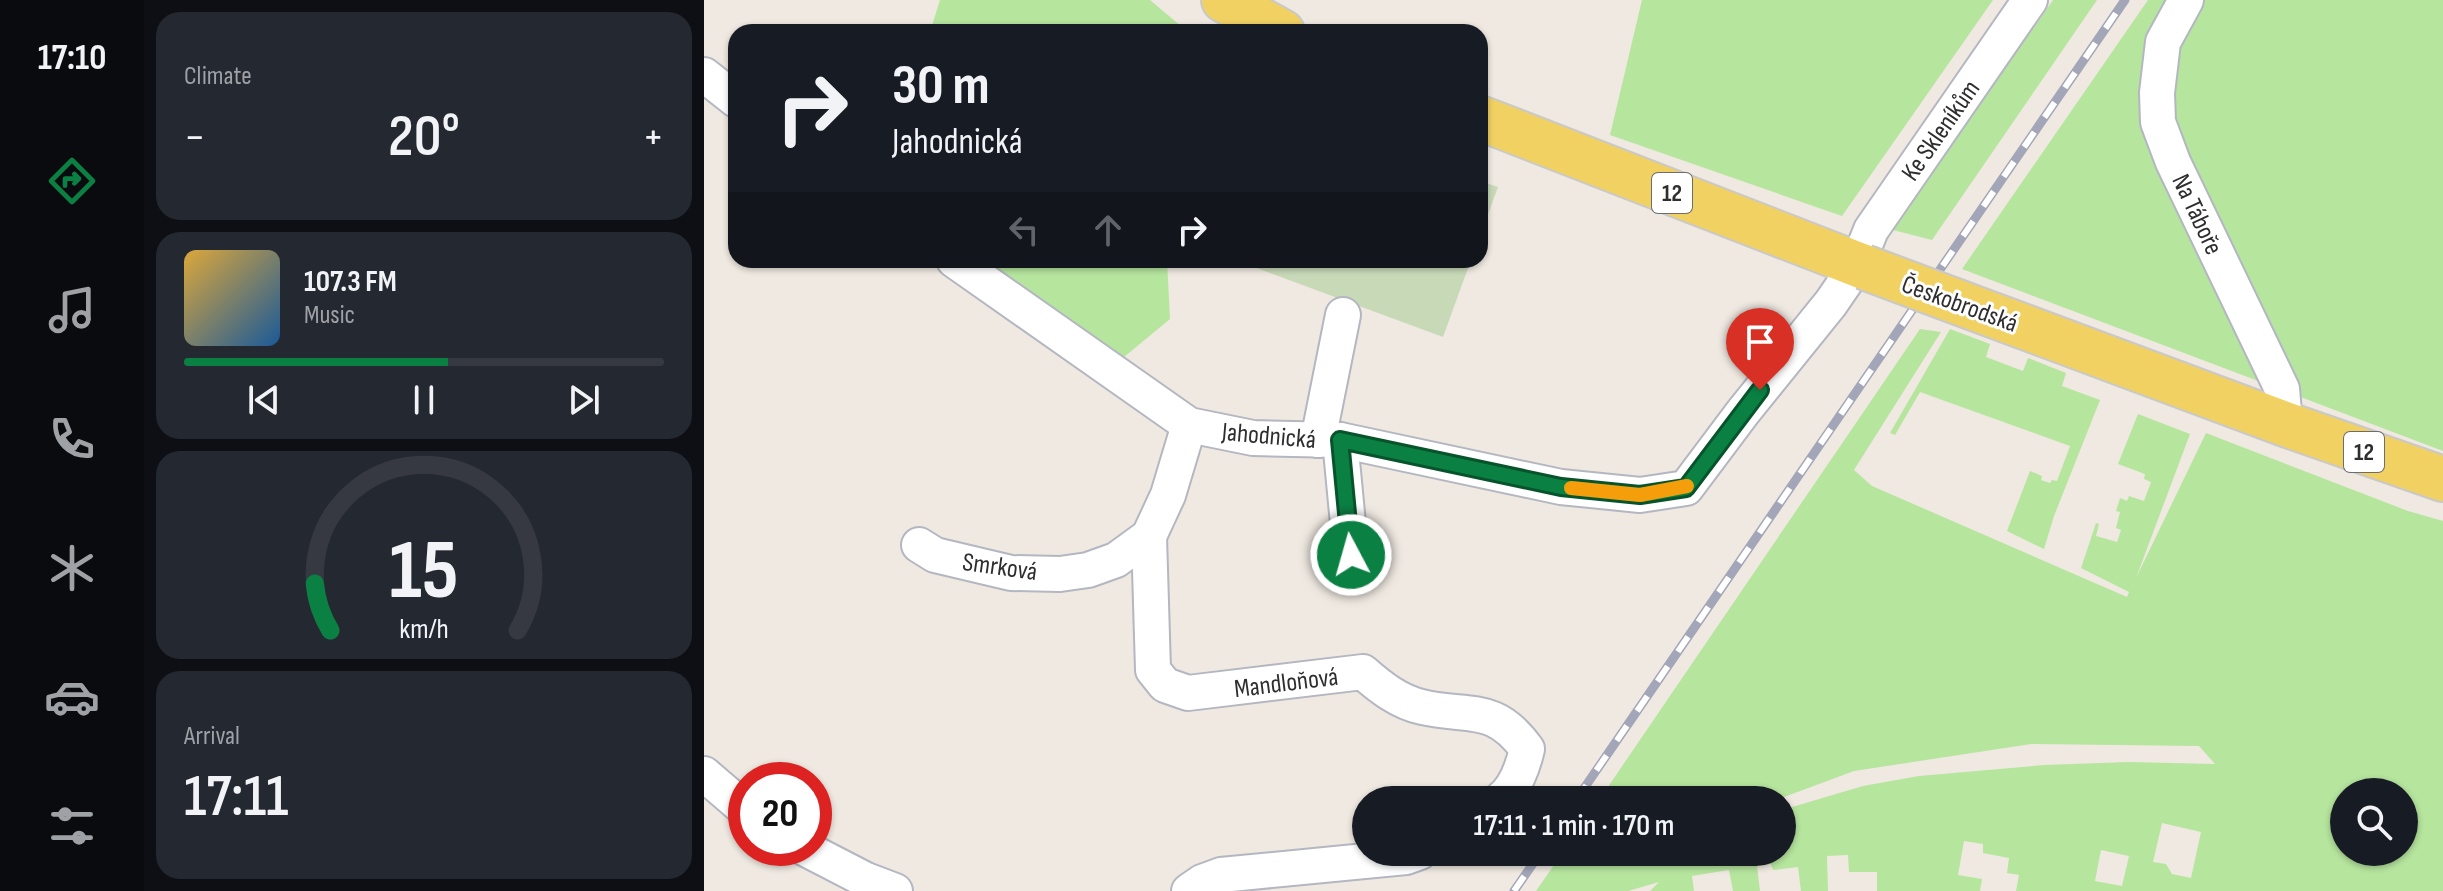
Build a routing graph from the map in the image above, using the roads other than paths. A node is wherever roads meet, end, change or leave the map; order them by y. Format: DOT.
graph roads {
  1 [pos="1224,0"];
  2 [pos="2030,0"];
  3 [pos="2186,0"];
  4 [pos="1268,24"];
  5 [pos="704,75"];
  6 [pos="728,94"];
  7 [pos="1488,121"];
  8 [pos="1860,266"];
  9 [pos="965,268"];
  10 [pos="1343,315"];
  11 [pos="2285,424"];
  12 [pos="1189,425"];
  13 [pos="1329,440"];
  14 [pos="2443,479"];
  15 [pos="1149,536"];
  16 [pos="919,545"];
  17 [pos="1351,555"];
  18 [pos="704,774"];
  19 [pos="1512,786"];
  20 [pos="728,795"];
  21 [pos="1352,861"];
  22 [pos="832,862"];
  23 [pos="895,891"];
  24 [pos="1189,891"];
  1 -- 4 [label="main road"];
  2 -- 8 [label="street, Ke Skleníkům"];
  3 -- 11 [label="street, Na Táboře"];
  5 -- 6 [label="street"];
  7 -- 8 [label="main road, Českobrodská / 12"];
  8 -- 11 [label="main road, Českobrodská / 12, bridge"];
  8 -- 13 [label="street, Jahodnická"];
  9 -- 12 [label="street, Jahodnická"];
  10 -- 13 [label="street"];
  11 -- 14 [label="main road, Českobrodská / 12"];
  12 -- 13 [label="street, Jahodnická"];
  12 -- 15 [label="street, Smrková"];
  13 -- 17 [label="street"];
  15 -- 16 [label="street, Smrková"];
  15 -- 19 [label="street, Mandloňová"];
  18 -- 20 [label="street"];
  21 -- 24 [label="street"];
  22 -- 23 [label="street"];
}
